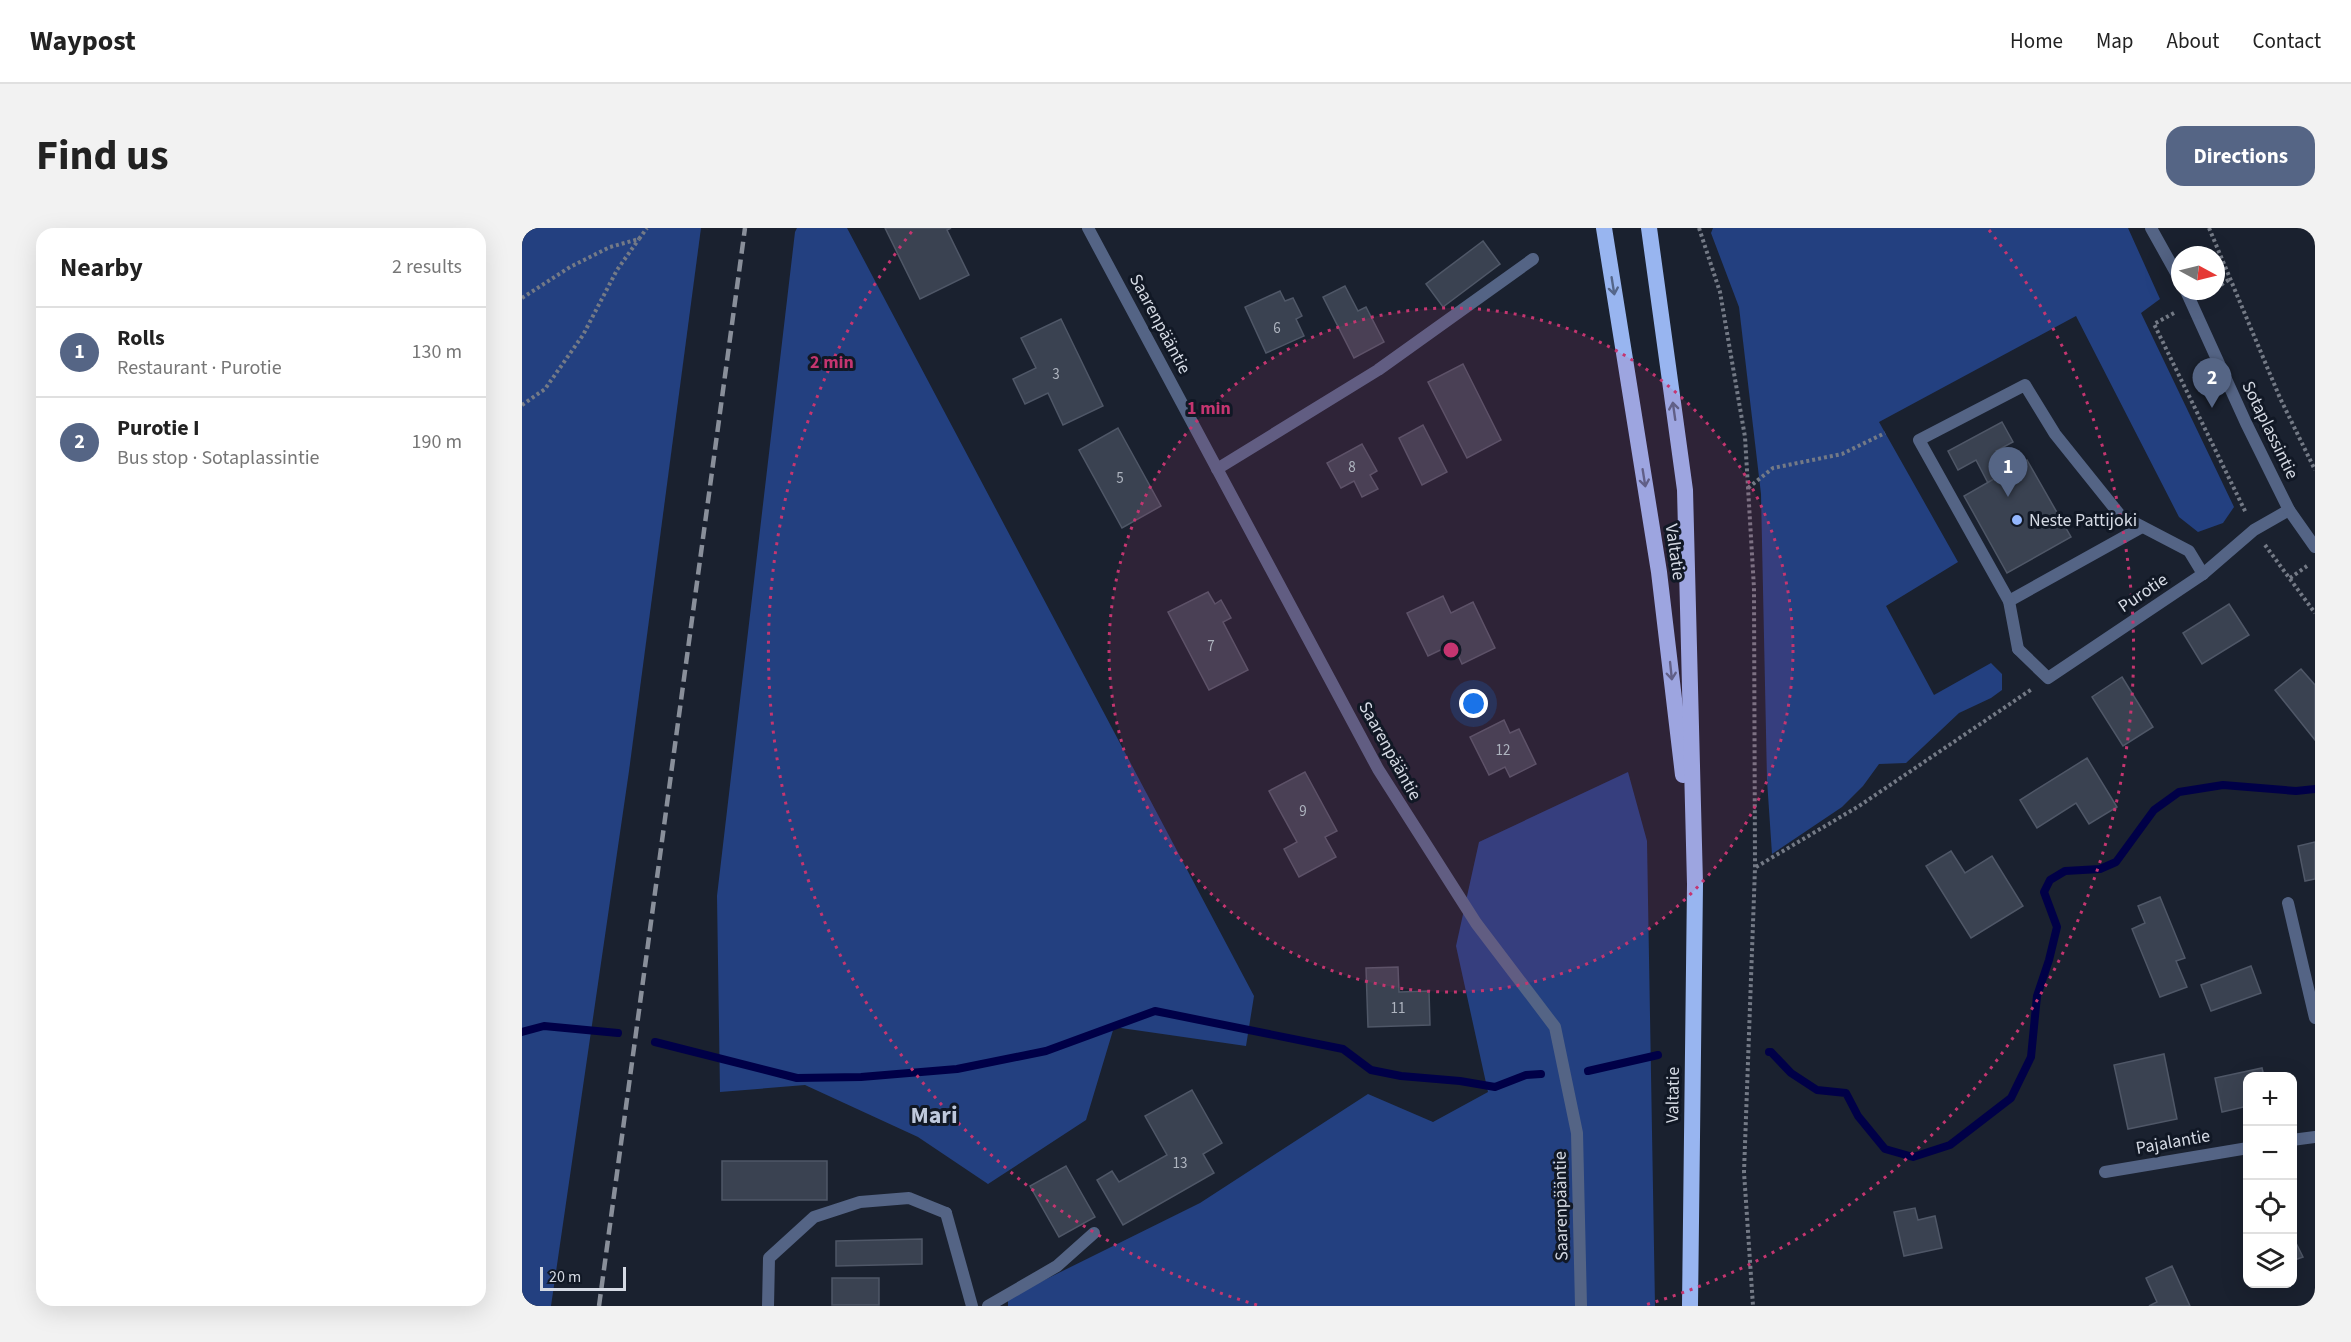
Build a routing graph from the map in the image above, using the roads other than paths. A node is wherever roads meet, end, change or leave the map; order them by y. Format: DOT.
graph roads {
  1 [pos="1088,228"];
  2 [pos="1604,228"];
  3 [pos="1649,228"];
  4 [pos="2151,228"];
  5 [pos="1533,259"];
  6 [pos="2171,264"];
  7 [pos="2191,300"];
  8 [pos="1217,469"];
  9 [pos="2289,510"];
  10 [pos="2142,526"];
  11 [pos="2315,547"];
  12 [pos="2203,574"];
  13 [pos="2009,601"];
  14 [pos="1695,884"];
  15 [pos="2288,903"];
  16 [pos="2315,1018"];
  17 [pos="2315,1137"];
  18 [pos="2297,1139"];
  19 [pos="2243,1149"];
  20 [pos="2105,1172"];
  21 [pos="1094,1233"];
  22 [pos="768,1306"];
  23 [pos="972,1306"];
  24 [pos="988,1306"];
  25 [pos="1581,1306"];
  26 [pos="1690,1306"];
  1 -- 8 [label="street, Saarenpääntie"];
  2 -- 14 [label="highway, Valtatie, one-way"];
  14 -- 3 [label="highway, Valtatie, one-way"];
  4 -- 6 [label="street"];
  5 -- 8 [label="street"];
  7 -- 9 [label="street, Sotaplassintie"];
  8 -- 25 [label="street, Saarenpääntie"];
  9 -- 11 [label="street, Sotaplassintie"];
  9 -- 12 [label="street, Purotie"];
  10 -- 12 [label="street"];
  10 -- 13 [label="street"];
  10 -- 13 [label="street"];
  12 -- 13 [label="street, Purotie"];
  14 -- 26 [label="highway, Valtatie"];
  15 -- 16 [label="street"];
  17 -- 18 [label="street"];
  19 -- 20 [label="street, Pajalantie"];
  21 -- 24 [label="street"];
  22 -- 23 [label="street"];
}
